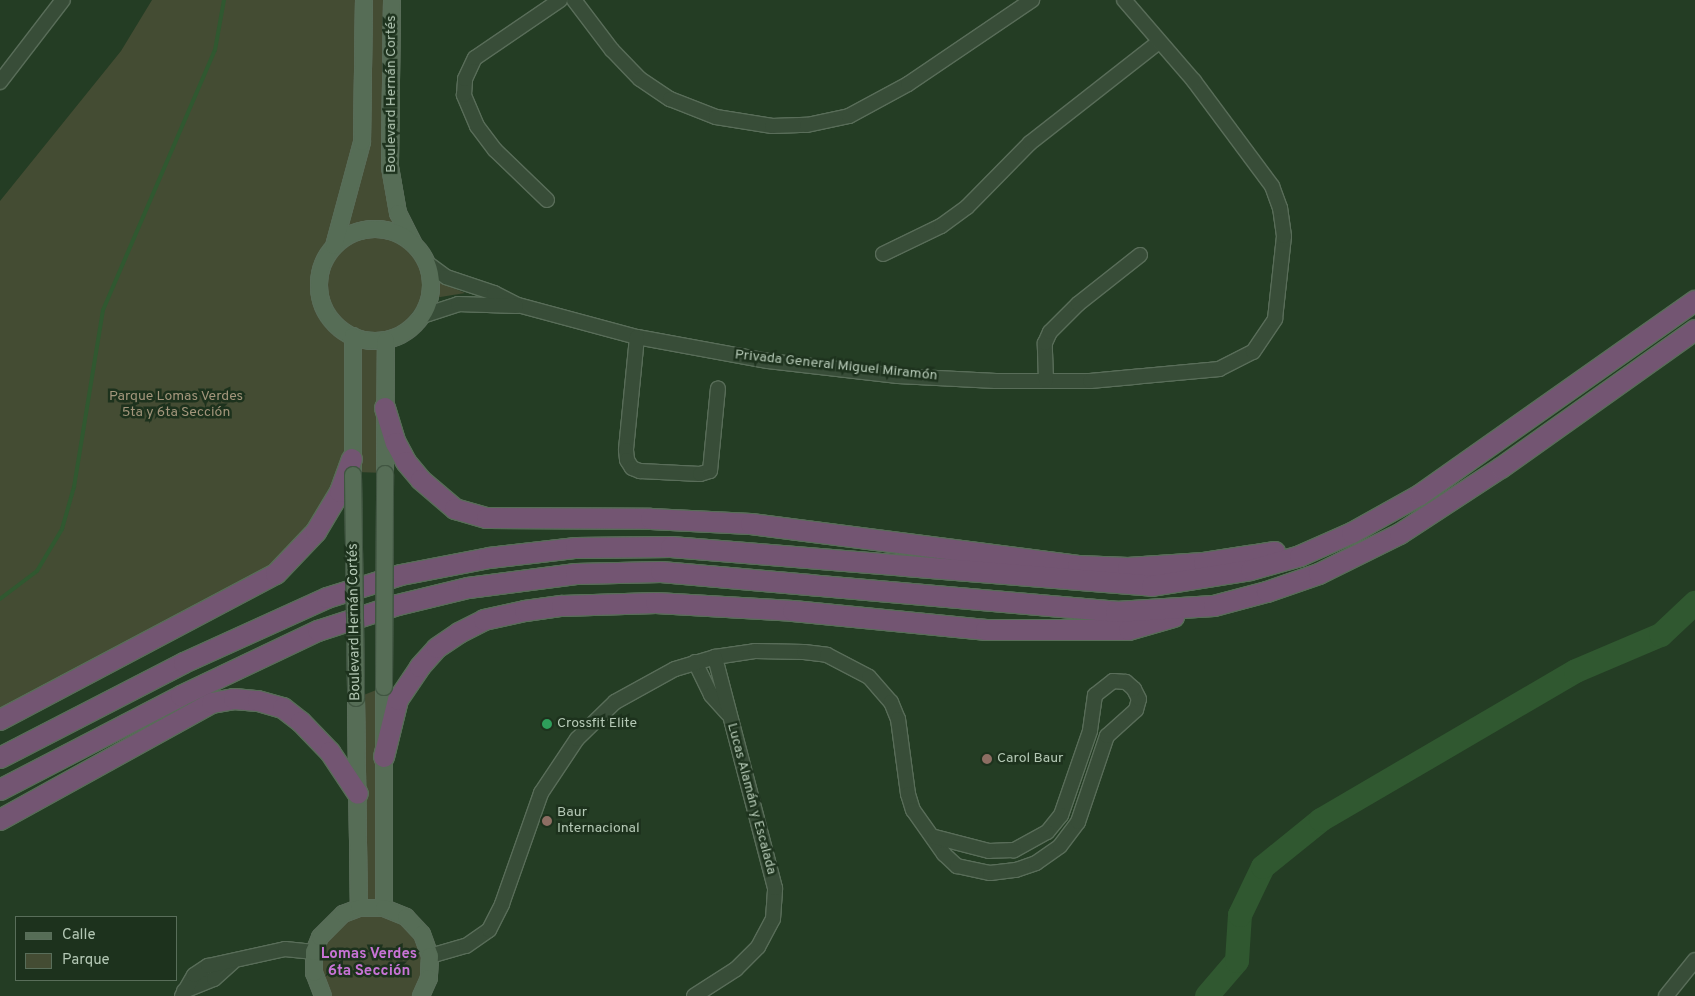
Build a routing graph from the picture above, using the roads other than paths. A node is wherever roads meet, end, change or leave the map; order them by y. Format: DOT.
graph roads {
  1 [pos="63,0"];
  2 [pos="364,0"];
  3 [pos="392,0"];
  4 [pos="560,0"];
  5 [pos="574,0"];
  6 [pos="1032,0"];
  7 [pos="1124,0"];
  8 [pos="1159,42"];
  9 [pos="0,82"];
  10 [pos="547,200"];
  11 [pos="412,243"];
  12 [pos="334,246"];
  13 [pos="883,254"];
  14 [pos="1140,255"];
  15 [pos="427,263"];
  16 [pos="475,288"];
  17 [pos="1695,301"];
  18 [pos="472,303"];
  19 [pos="518,306"];
  20 [pos="422,316"];
  21 [pos="1695,330"];
  22 [pos="353,336"];
  23 [pos="637,337"];
  24 [pos="386,340"];
  25 [pos="1046,380"];
  26 [pos="718,388"];
  27 [pos="385,408"];
  28 [pos="352,467"];
  29 [pos="1352,533"];
  30 [pos="1214,606"];
  31 [pos="715,657"];
  32 [pos="695,662"];
  33 [pos="729,715"];
  34 [pos="0,720"];
  35 [pos="384,757"];
  36 [pos="0,758"];
  37 [pos="0,790"];
  38 [pos="358,794"];
  39 [pos="0,820"];
  40 [pos="935,837"];
  41 [pos="359,908"];
  42 [pos="384,908"];
  43 [pos="314,952"];
  44 [pos="430,956"];
  45 [pos="1695,960"];
  46 [pos="183,994"];
  47 [pos="323,996"];
  48 [pos="421,996"];
  49 [pos="694,996"];
  50 [pos="1666,996"];
  1 -- 9 [label="street"];
  2 -- 12 [label="main road, Boulevard Hernán Cortés"];
  3 -- 11 [label="main road, Boulevard Hernán Cortés"];
  4 -- 10 [label="street"];
  5 -- 6 [label="street"];
  7 -- 8 [label="street, Privada General Miguel Miramón"];
  8 -- 13 [label="street"];
  8 -- 25 [label="street, Privada General Miguel Miramón"];
  11 -- 12 [label="main road"];
  11 -- 15 [label="main road"];
  12 -- 22 [label="main road"];
  14 -- 25 [label="street"];
  15 -- 16 [label="street, Privada General Miguel Miramón"];
  15 -- 20 [label="main road"];
  16 -- 18 [label="street"];
  16 -- 19 [label="street, Privada General Miguel Miramón"];
  17 -- 29 [label="highway"];
  18 -- 19 [label="street, Privada General Miguel Miramón"];
  18 -- 20 [label="street, Privada General Miguel Miramón"];
  19 -- 23 [label="street, Privada General Miguel Miramón"];
  20 -- 24 [label="main road"];
  21 -- 30 [label="highway"];
  22 -- 24 [label="main road"];
  22 -- 28 [label="main road, Boulevard Hernán Cortés"];
  23 -- 25 [label="street, Privada General Miguel Miramón"];
  23 -- 26 [label="street"];
  24 -- 27 [label="main road, Boulevard Hernán Cortés"];
  27 -- 29 [label="highway"];
  27 -- 35 [label="main road, Boulevard Hernán Cortés, bridge"];
  28 -- 34 [label="highway"];
  28 -- 38 [label="main road, Boulevard Hernán Cortés, bridge"];
  29 -- 36 [label="highway"];
  30 -- 35 [label="highway"];
  30 -- 37 [label="highway"];
  31 -- 32 [label="street"];
  31 -- 33 [label="street, Lucas Alamán y Escalada"];
  31 -- 40 [label="street"];
  32 -- 33 [label="street, Lucas Alamán y Escalada"];
  32 -- 44 [label="street"];
  33 -- 49 [label="street, Lucas Alamán y Escalada"];
  35 -- 42 [label="main road, Boulevard Hernán Cortés"];
  38 -- 39 [label="highway"];
  38 -- 41 [label="main road, Boulevard Hernán Cortés"];
  40 -- 40 [label="street"];
  41 -- 42 [label="main road"];
  41 -- 43 [label="main road"];
  42 -- 44 [label="main road"];
  43 -- 46 [label="street"];
  43 -- 47 [label="main road"];
  44 -- 48 [label="main road"];
  45 -- 50 [label="street"];
}
